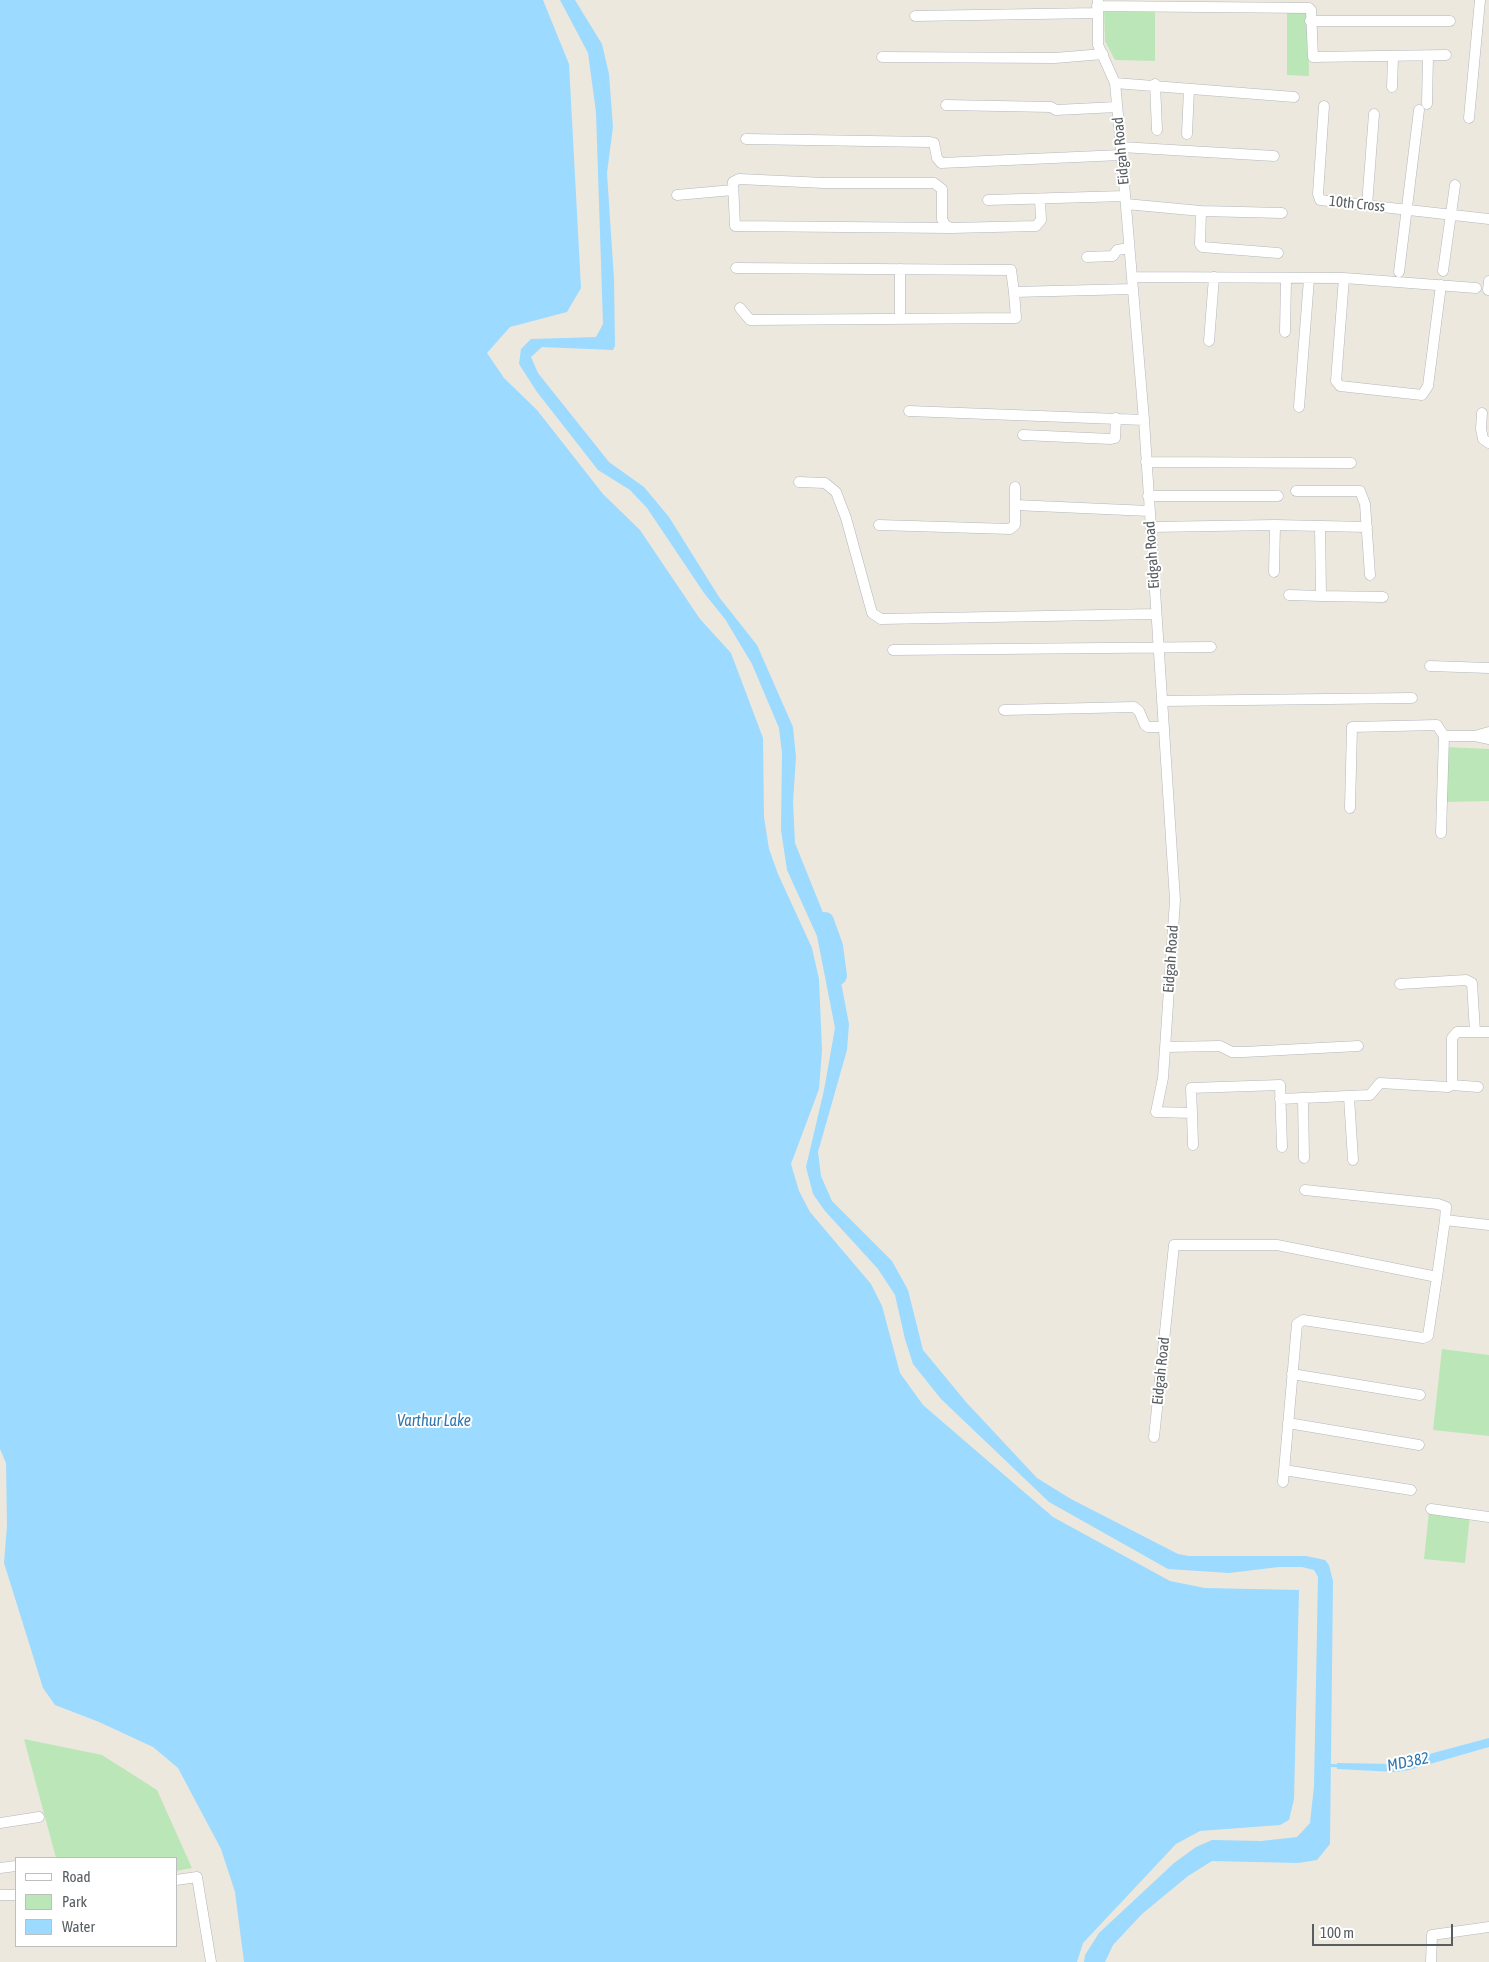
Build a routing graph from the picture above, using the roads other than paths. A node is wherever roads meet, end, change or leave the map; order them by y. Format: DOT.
graph roads {
  1 [pos="1480,0"];
  2 [pos="1097,6"];
  3 [pos="915,16"];
  4 [pos="1310,21"];
  5 [pos="1450,21"];
  6 [pos="1103,54"];
  7 [pos="1446,55"];
  8 [pos="1393,56"];
  9 [pos="1428,56"];
  10 [pos="882,57"];
  11 [pos="1115,83"];
  12 [pos="1155,84"];
  13 [pos="1392,87"];
  14 [pos="1189,89"];
  15 [pos="1294,97"];
  16 [pos="946,105"];
  17 [pos="1324,106"];
  18 [pos="1117,107"];
  19 [pos="1374,114"];
  20 [pos="1469,118"];
  21 [pos="1157,130"];
  22 [pos="1187,134"];
  23 [pos="746,138"];
  24 [pos="1121,151"];
  25 [pos="1274,156"];
  26 [pos="1455,185"];
  27 [pos="733,190"];
  28 [pos="677,195"];
  29 [pos="988,200"];
  30 [pos="1040,200"];
  31 [pos="1125,200"];
  32 [pos="1367,205"];
  33 [pos="1406,210"];
  34 [pos="1201,211"];
  35 [pos="1282,213"];
  36 [pos="1451,214"];
  37 [pos="1489,219"];
  38 [pos="951,228"];
  39 [pos="1129,248"];
  40 [pos="1278,253"];
  41 [pos="1087,257"];
  42 [pos="736,268"];
  43 [pos="900,269"];
  44 [pos="1444,271"];
  45 [pos="1399,272"];
  46 [pos="1132,277"];
  47 [pos="1214,277"];
  48 [pos="1344,278"];
  49 [pos="1286,279"];
  50 [pos="1309,279"];
  51 [pos="1441,285"];
  52 [pos="1476,288"];
  53 [pos="1133,289"];
  54 [pos="1014,292"];
  55 [pos="740,308"];
  56 [pos="900,319"];
  57 [pos="1285,332"];
  58 [pos="1209,341"];
  59 [pos="1299,408"];
  60 [pos="909,411"];
  61 [pos="1482,412"];
  62 [pos="1116,418"];
  63 [pos="1144,420"];
  64 [pos="1023,435"];
  65 [pos="1489,443"];
  66 [pos="1146,462"];
  67 [pos="1351,463"];
  68 [pos="799,482"];
  69 [pos="1015,487"];
  70 [pos="1296,491"];
  71 [pos="1148,496"];
  72 [pos="1278,496"];
  73 [pos="1015,505"];
  74 [pos="1149,511"];
  75 [pos="880,525"];
  76 [pos="1275,525"];
  77 [pos="1320,526"];
  78 [pos="1151,527"];
  79 [pos="1367,527"];
  80 [pos="1274,572"];
  81 [pos="1370,575"];
  82 [pos="1289,595"];
  83 [pos="1321,596"];
  84 [pos="1383,597"];
  85 [pos="1156,614"];
  86 [pos="1211,647"];
  87 [pos="1158,648"];
  88 [pos="893,650"];
  89 [pos="1430,666"];
  90 [pos="1489,668"];
  91 [pos="1412,698"];
  92 [pos="1162,701"];
  93 [pos="1004,710"];
  94 [pos="1164,727"];
  95 [pos="1489,732"];
  96 [pos="1444,736"];
  97 [pos="1475,736"];
  98 [pos="1489,739"];
  99 [pos="1350,808"];
  100 [pos="1441,833"];
  101 [pos="1400,984"];
  102 [pos="1475,1032"];
  103 [pos="1489,1032"];
  104 [pos="1358,1046"];
  105 [pos="1165,1047"];
  106 [pos="1452,1085"];
  107 [pos="1478,1087"];
  108 [pos="1349,1097"];
  109 [pos="1303,1098"];
  110 [pos="1280,1099"];
  111 [pos="1192,1113"];
  112 [pos="1193,1145"];
  113 [pos="1282,1147"];
  114 [pos="1304,1158"];
  115 [pos="1353,1160"];
  116 [pos="1305,1190"];
  117 [pos="1445,1220"];
  118 [pos="1489,1225"];
  119 [pos="1437,1277"];
  120 [pos="1292,1374"];
  121 [pos="1420,1395"];
  122 [pos="1288,1423"];
  123 [pos="1154,1436"];
  124 [pos="1419,1445"];
  125 [pos="1284,1470"];
  126 [pos="1283,1482"];
  127 [pos="1412,1490"];
  128 [pos="1431,1509"];
  129 [pos="1489,1517"];
  130 [pos="39,1817"];
  131 [pos="0,1823"];
  132 [pos="15,1866"];
  133 [pos="0,1868"];
  134 [pos="178,1880"];
  135 [pos="0,1895"];
  136 [pos="15,1895"];
  137 [pos="1489,1927"];
  138 [pos="211,1962"];
  139 [pos="1431,1962"];
  1 -- 20 [label="street"];
  2 -- 3 [label="street"];
  2 -- 4 [label="street"];
  2 -- 6 [label="street, Eidgah Road"];
  4 -- 5 [label="street"];
  4 -- 8 [label="street"];
  6 -- 10 [label="street"];
  6 -- 11 [label="street, Eidgah Road"];
  7 -- 9 [label="street"];
  8 -- 9 [label="street"];
  8 -- 13 [label="street"];
  9 -- 33 [label="street"];
  11 -- 12 [label="street"];
  11 -- 18 [label="street, Eidgah Road"];
  12 -- 14 [label="street"];
  12 -- 21 [label="street"];
  14 -- 15 [label="street"];
  14 -- 22 [label="street"];
  16 -- 18 [label="street"];
  17 -- 32 [label="street, 10th Cross"];
  18 -- 24 [label="street, Eidgah Road"];
  19 -- 32 [label="street"];
  23 -- 24 [label="street"];
  24 -- 25 [label="street"];
  24 -- 31 [label="street, Eidgah Road"];
  26 -- 36 [label="street"];
  27 -- 28 [label="street"];
  27 -- 38 [label="street"];
  27 -- 38 [label="street"];
  29 -- 30 [label="street"];
  30 -- 31 [label="street"];
  30 -- 38 [label="street"];
  31 -- 34 [label="street"];
  31 -- 39 [label="street, Eidgah Road"];
  32 -- 33 [label="street, 10th Cross"];
  33 -- 36 [label="street, 10th Cross"];
  33 -- 45 [label="street"];
  34 -- 35 [label="street"];
  34 -- 40 [label="street"];
  36 -- 37 [label="street, 10th Cross"];
  36 -- 44 [label="street"];
  39 -- 41 [label="street"];
  39 -- 46 [label="street, Eidgah Road"];
  42 -- 43 [label="street"];
  43 -- 54 [label="street"];
  43 -- 56 [label="street"];
  46 -- 47 [label="street"];
  46 -- 53 [label="street, Eidgah Road"];
  47 -- 49 [label="street"];
  47 -- 58 [label="street"];
  48 -- 50 [label="street"];
  48 -- 51 [label="street"];
  48 -- 51 [label="street"];
  49 -- 50 [label="street"];
  49 -- 57 [label="street"];
  50 -- 59 [label="street"];
  51 -- 52 [label="street"];
  53 -- 54 [label="street"];
  53 -- 63 [label="street, Eidgah Road"];
  54 -- 56 [label="street"];
  55 -- 56 [label="street"];
  60 -- 62 [label="street"];
  61 -- 65 [label="street"];
  62 -- 63 [label="street"];
  62 -- 64 [label="street"];
  63 -- 66 [label="street, Eidgah Road"];
  66 -- 67 [label="street"];
  66 -- 71 [label="street, Eidgah Road"];
  68 -- 85 [label="street"];
  69 -- 73 [label="street"];
  70 -- 79 [label="street"];
  71 -- 72 [label="street"];
  71 -- 74 [label="street, Eidgah Road"];
  73 -- 74 [label="street"];
  73 -- 75 [label="street"];
  74 -- 78 [label="street, Eidgah Road"];
  76 -- 77 [label="street"];
  76 -- 78 [label="street"];
  76 -- 80 [label="street"];
  77 -- 79 [label="street"];
  77 -- 83 [label="street"];
  78 -- 85 [label="street, Eidgah Road"];
  79 -- 81 [label="street"];
  82 -- 83 [label="street"];
  83 -- 84 [label="street"];
  85 -- 87 [label="street, Eidgah Road"];
  86 -- 87 [label="street"];
  87 -- 88 [label="street"];
  87 -- 92 [label="street, Eidgah Road"];
  89 -- 90 [label="street"];
  91 -- 92 [label="street"];
  92 -- 94 [label="street, Eidgah Road"];
  93 -- 94 [label="street"];
  94 -- 105 [label="street, Eidgah Road"];
  95 -- 97 [label="street"];
  96 -- 97 [label="street"];
  96 -- 99 [label="street"];
  96 -- 100 [label="street"];
  97 -- 98 [label="street"];
  101 -- 102 [label="street"];
  102 -- 103 [label="street"];
  102 -- 106 [label="street"];
  104 -- 105 [label="street"];
  105 -- 111 [label="street, Eidgah Road"];
  106 -- 107 [label="street"];
  106 -- 108 [label="street"];
  108 -- 109 [label="street"];
  108 -- 115 [label="street"];
  109 -- 110 [label="street"];
  109 -- 114 [label="street"];
  110 -- 111 [label="street"];
  110 -- 113 [label="street"];
  111 -- 112 [label="street"];
  116 -- 117 [label="street"];
  117 -- 118 [label="street"];
  117 -- 119 [label="street"];
  119 -- 120 [label="street"];
  119 -- 123 [label="street, Eidgah Road"];
  120 -- 121 [label="street"];
  120 -- 122 [label="street"];
  122 -- 124 [label="street"];
  122 -- 125 [label="street"];
  125 -- 126 [label="street"];
  125 -- 127 [label="street"];
  128 -- 129 [label="street"];
  130 -- 131 [label="street"];
  132 -- 133 [label="street"];
  134 -- 138 [label="street"];
  135 -- 136 [label="street"];
  137 -- 139 [label="street"];
}
